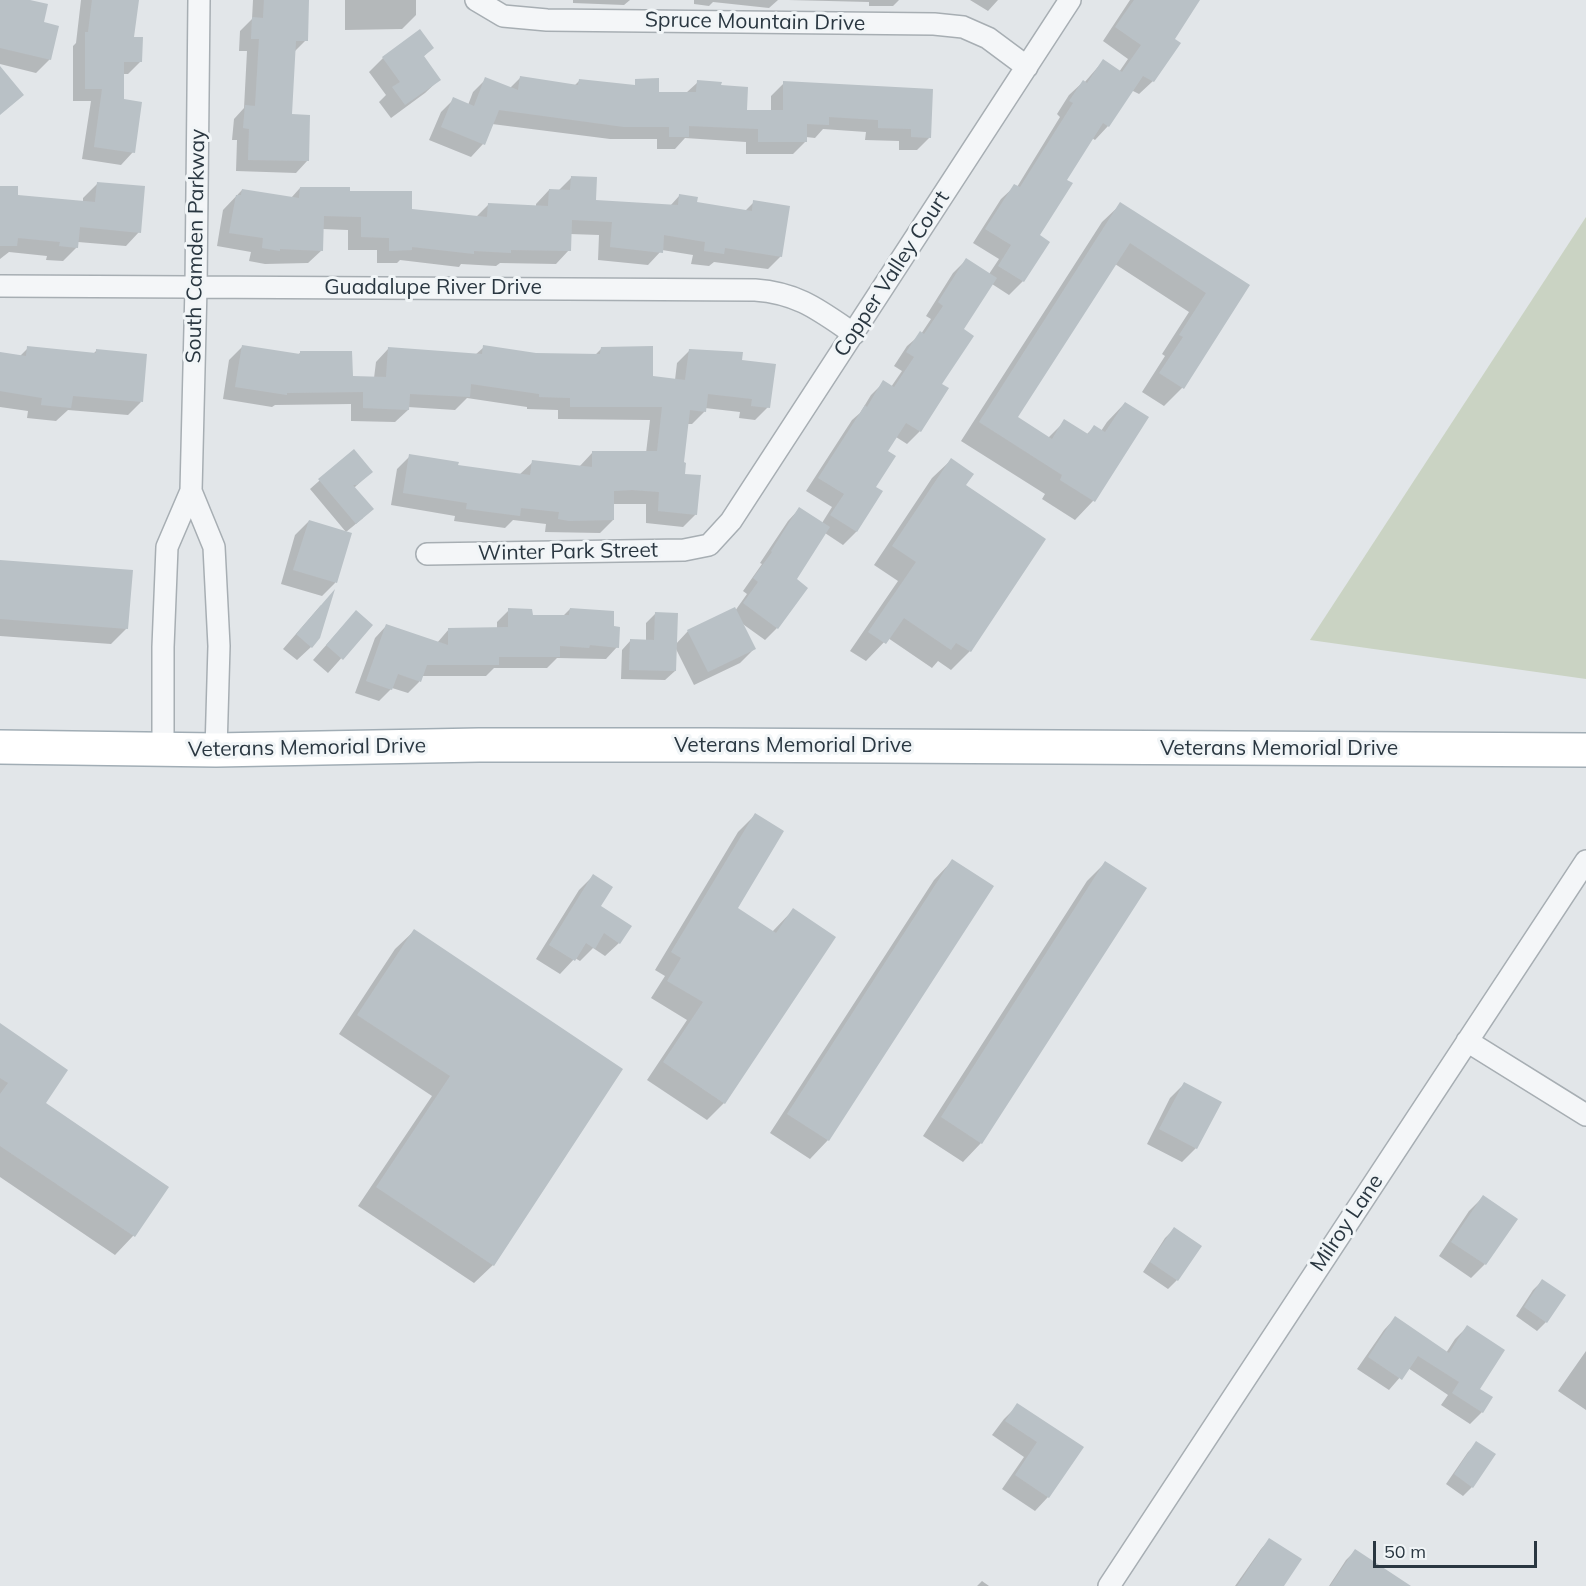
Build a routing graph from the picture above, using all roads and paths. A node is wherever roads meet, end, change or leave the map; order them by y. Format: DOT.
graph roads {
  1 [pos="199,0"];
  2 [pos="476,0"];
  3 [pos="1070,0"];
  4 [pos="1027,67"];
  5 [pos="0,286"];
  6 [pos="196,287"];
  7 [pos="854,334"];
  8 [pos="191,491"];
  9 [pos="710,545"];
  10 [pos="427,554"];
  11 [pos="164,749"];
  12 [pos="2,750"];
  13 [pos="216,750"];
  14 [pos="1586,750"];
  15 [pos="1586,861"];
  16 [pos="1467,1041"];
  17 [pos="1586,1115"];
  18 [pos="1109,1586"];
  1 -- 6 [label="street, South Camden Parkway"];
  2 -- 4 [label="street, Spruce Mountain Drive"];
  3 -- 4 [label="street, Copper Valley Court"];
  4 -- 7 [label="street, Copper Valley Court"];
  5 -- 6 [label="street, Guadalupe River Drive"];
  6 -- 7 [label="street, Guadalupe River Drive"];
  6 -- 8 [label="street, South Camden Parkway"];
  7 -- 9 [label="street, Copper Valley Court"];
  8 -- 11 [label="street, South Camden Parkway"];
  8 -- 13 [label="street, South Camden Parkway"];
  9 -- 10 [label="street, Winter Park Street"];
  11 -- 12 [label="main road, Veterans Memorial Drive"];
  11 -- 13 [label="main road, Veterans Memorial Drive"];
  13 -- 14 [label="main road, Veterans Memorial Drive"];
  15 -- 16 [label="street, Milroy Lane"];
  16 -- 17 [label="street"];
  16 -- 18 [label="street, Milroy Lane"];
}
